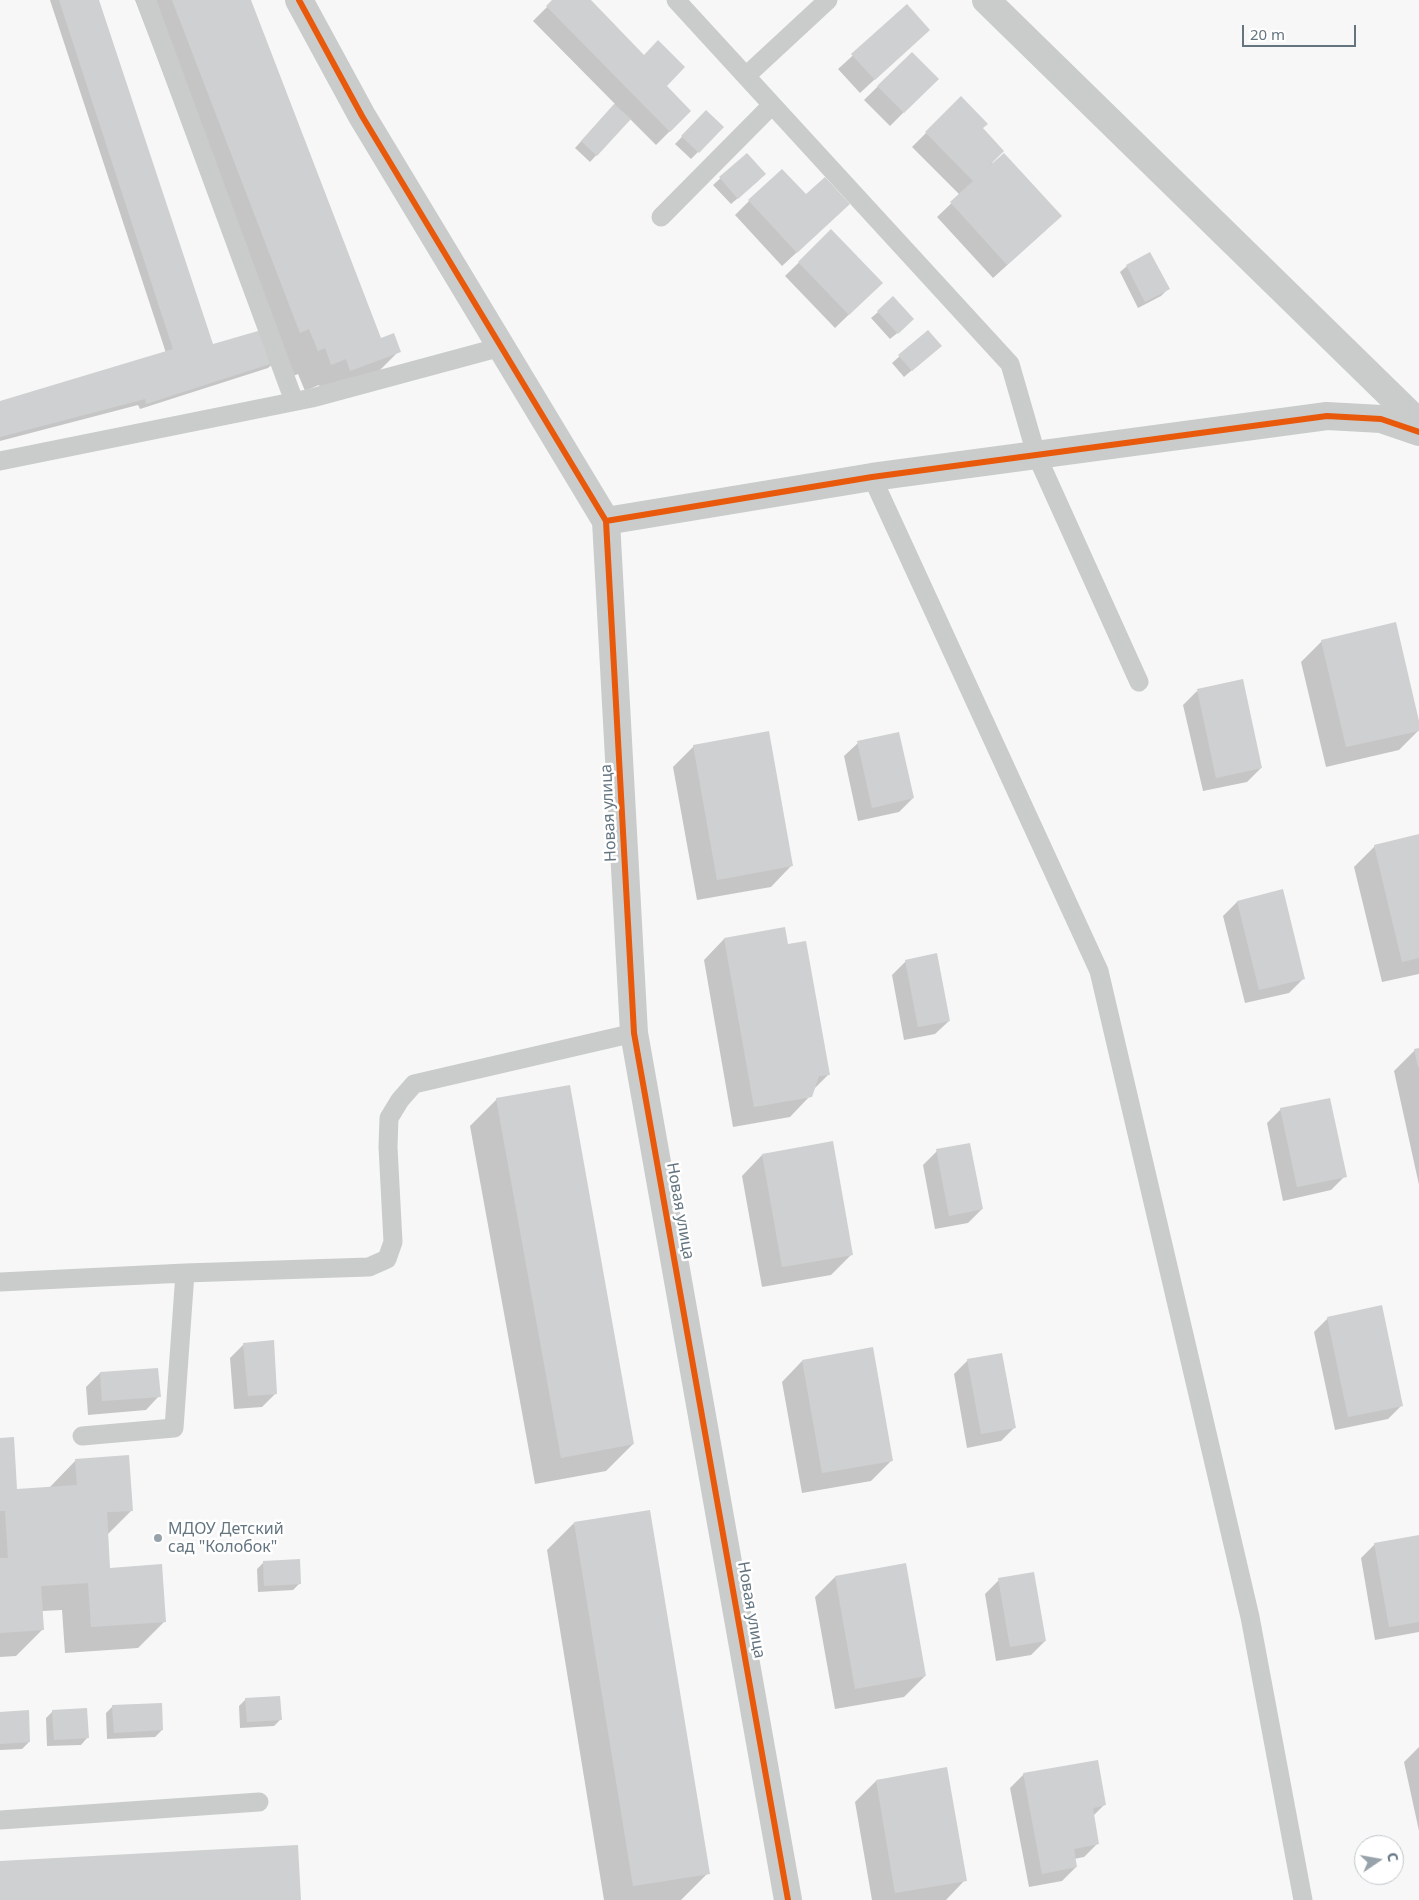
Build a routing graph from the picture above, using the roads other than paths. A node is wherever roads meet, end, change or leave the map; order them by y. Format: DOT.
graph roads {
  1 [pos="146,0"];
  2 [pos="299,0"];
  3 [pos="676,0"];
  4 [pos="828,0"];
  5 [pos="986,0"];
  6 [pos="746,76"];
  7 [pos="772,105"];
  8 [pos="661,217"];
  9 [pos="501,347"];
  10 [pos="294,401"];
  11 [pos="1419,423"];
  12 [pos="1419,432"];
  13 [pos="1036,454"];
  14 [pos="0,461"];
  15 [pos="872,477"];
  16 [pos="606,521"];
  17 [pos="1139,682"];
  18 [pos="634,1033"];
  19 [pos="185,1273"];
  20 [pos="0,1282"];
  21 [pos="82,1436"];
  22 [pos="259,1802"];
  23 [pos="0,1820"];
  24 [pos="788,1900"];
  25 [pos="1303,1900"];
  1 -- 10 [label="lane"];
  2 -- 9 [label="street"];
  3 -- 6 [label="lane"];
  4 -- 6 [label="lane"];
  5 -- 11 [label="street"];
  6 -- 7 [label="lane"];
  7 -- 8 [label="lane"];
  7 -- 13 [label="lane"];
  9 -- 10 [label="lane"];
  9 -- 16 [label="street"];
  10 -- 14 [label="lane"];
  12 -- 13 [label="street"];
  13 -- 15 [label="street"];
  13 -- 17 [label="lane"];
  15 -- 16 [label="street"];
  15 -- 25 [label="lane"];
  16 -- 18 [label="street, Новая улица"];
  18 -- 19 [label="lane"];
  18 -- 24 [label="street, Новая улица"];
  19 -- 20 [label="lane"];
  19 -- 21 [label="lane"];
  22 -- 23 [label="lane"];
}
